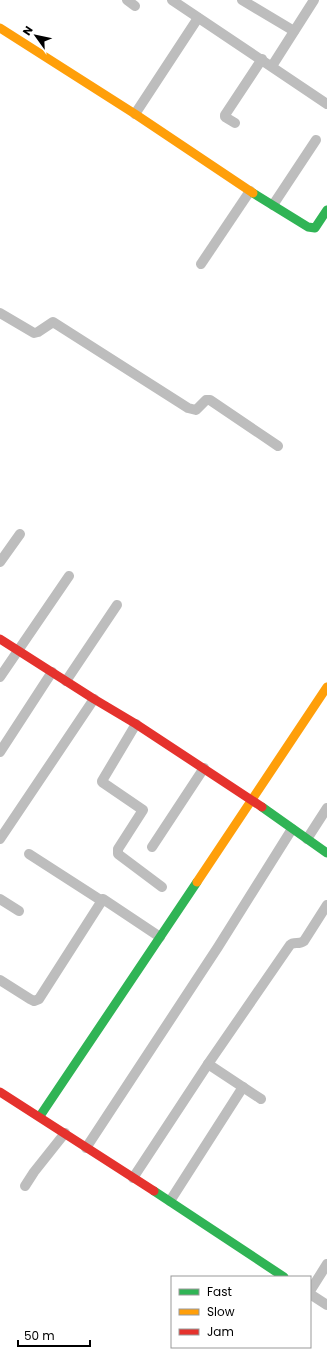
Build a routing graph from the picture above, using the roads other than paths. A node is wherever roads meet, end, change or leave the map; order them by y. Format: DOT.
graph roads {
  1 [pos="172,0"];
  2 [pos="242,0"];
  3 [pos="314,0"];
  4 [pos="198,18"];
  5 [pos="0,28"];
  6 [pos="294,31"];
  7 [pos="262,59"];
  8 [pos="272,66"];
  9 [pos="327,104"];
  10 [pos="135,114"];
  11 [pos="235,123"];
  12 [pos="316,140"];
  13 [pos="250,191"];
  14 [pos="273,205"];
  15 [pos="327,210"];
  16 [pos="201,264"];
  17 [pos="0,313"];
  18 [pos="278,446"];
  19 [pos="20,534"];
  20 [pos="0,562"];
  21 [pos="69,576"];
  22 [pos="117,605"];
  23 [pos="0,639"];
  24 [pos="18,650"];
  25 [pos="52,672"];
  26 [pos="0,677"];
  27 [pos="66,681"];
  28 [pos="327,687"];
  29 [pos="94,699"];
  30 [pos="136,724"];
  31 [pos="0,752"];
  32 [pos="204,768"];
  33 [pos="253,800"];
  34 [pos="327,808"];
  35 [pos="292,829"];
  36 [pos="0,839"];
  37 [pos="307,840"];
  38 [pos="152,846"];
  39 [pos="327,853"];
  40 [pos="29,854"];
  41 [pos="162,887"];
  42 [pos="0,898"];
  43 [pos="102,901"];
  44 [pos="327,905"];
  45 [pos="19,911"];
  46 [pos="160,936"];
  47 [pos="0,980"];
  48 [pos="208,1064"];
  49 [pos="243,1087"];
  50 [pos="2,1096"];
  51 [pos="261,1099"];
  52 [pos="40,1116"];
  53 [pos="65,1133"];
  54 [pos="86,1148"];
  55 [pos="133,1178"];
  56 [pos="25,1186"];
  57 [pos="170,1201"];
  58 [pos="327,1264"];
  59 [pos="282,1276"];
  60 [pos="311,1289"];
  61 [pos="311,1295"];
  62 [pos="327,1305"];
  1 -- 4 [label="street"];
  2 -- 6 [label="street"];
  3 -- 6 [label="street"];
  4 -- 7 [label="street"];
  4 -- 10 [label="street"];
  5 -- 10 [label="street"];
  6 -- 8 [label="street"];
  7 -- 8 [label="street"];
  7 -- 11 [label="street"];
  8 -- 9 [label="street"];
  10 -- 13 [label="street"];
  12 -- 14 [label="street"];
  13 -- 14 [label="street"];
  13 -- 16 [label="street"];
  14 -- 15 [label="street"];
  17 -- 18 [label="street"];
  19 -- 20 [label="street"];
  21 -- 24 [label="street"];
  22 -- 27 [label="street"];
  23 -- 24 [label="street"];
  24 -- 25 [label="street"];
  24 -- 26 [label="street"];
  25 -- 27 [label="street"];
  25 -- 31 [label="street"];
  27 -- 29 [label="street"];
  28 -- 33 [label="street"];
  29 -- 30 [label="street"];
  29 -- 36 [label="street"];
  30 -- 32 [label="street"];
  30 -- 41 [label="street"];
  32 -- 33 [label="street"];
  32 -- 38 [label="street"];
  33 -- 35 [label="street"];
  33 -- 46 [label="street"];
  34 -- 37 [label="street"];
  35 -- 37 [label="street"];
  35 -- 54 [label="street"];
  37 -- 39 [label="street"];
  40 -- 43 [label="street"];
  42 -- 45 [label="street"];
  43 -- 46 [label="street"];
  43 -- 47 [label="street"];
  44 -- 48 [label="street"];
  46 -- 52 [label="street"];
  48 -- 49 [label="street"];
  48 -- 55 [label="street"];
  49 -- 51 [label="street"];
  49 -- 57 [label="street"];
  50 -- 52 [label="street"];
  52 -- 53 [label="street"];
  53 -- 54 [label="street"];
  53 -- 56 [label="street"];
  54 -- 55 [label="street"];
  55 -- 57 [label="street"];
  57 -- 59 [label="street"];
  58 -- 60 [label="street"];
  61 -- 62 [label="street"];
}
